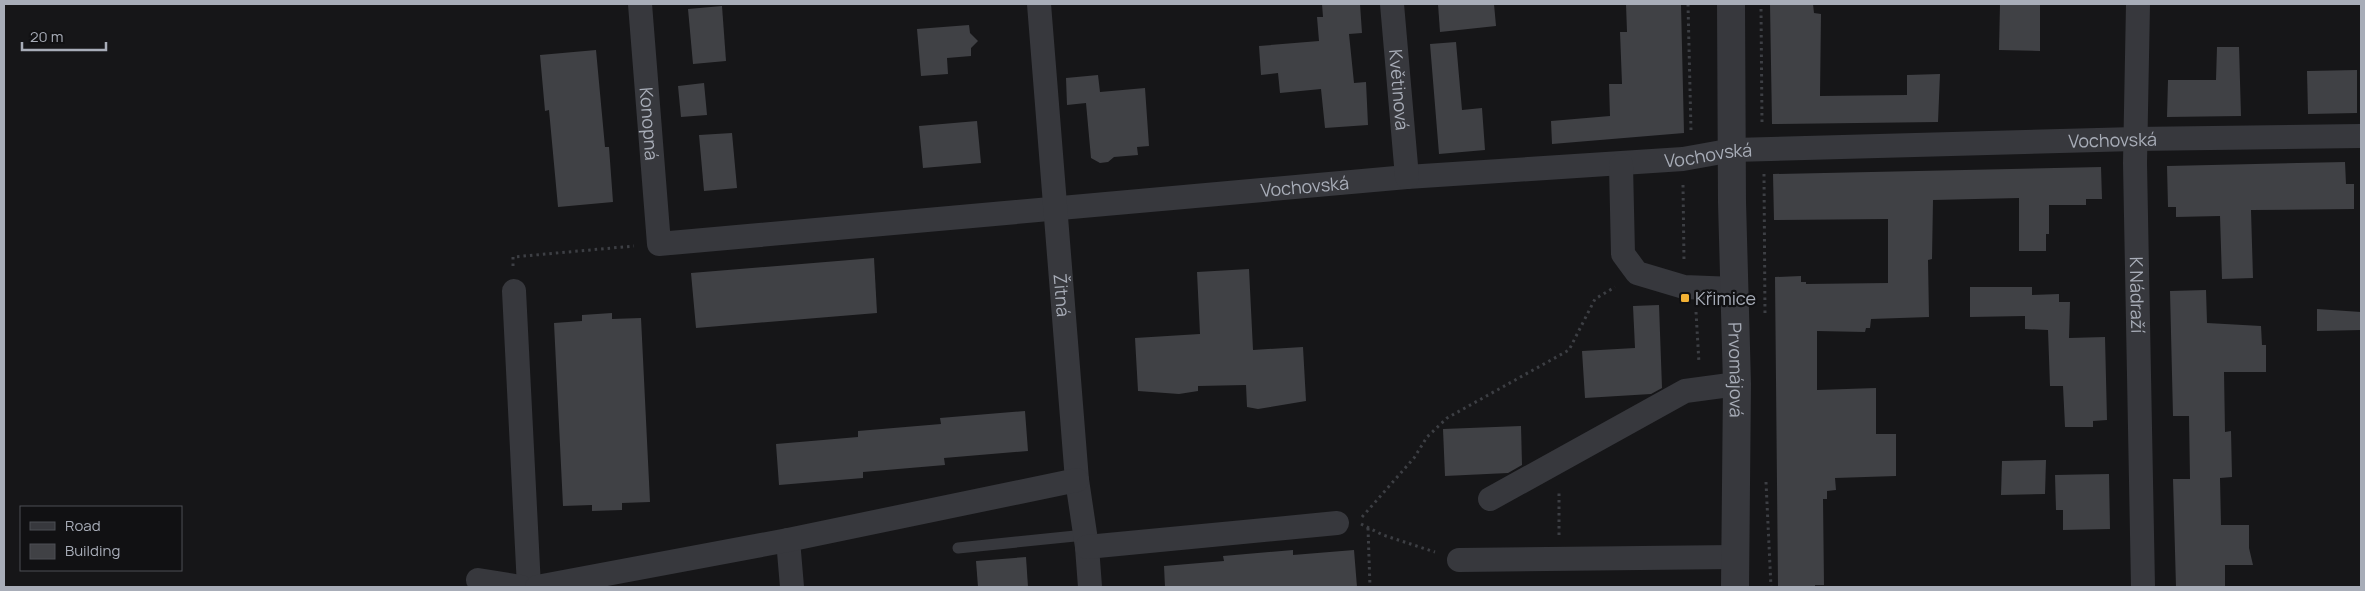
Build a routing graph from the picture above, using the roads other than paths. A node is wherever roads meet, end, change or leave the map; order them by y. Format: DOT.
graph roads {
  1 [pos="640,4"];
  2 [pos="1039,4"];
  3 [pos="1392,4"];
  4 [pos="1731,4"];
  5 [pos="2138,4"];
  6 [pos="2361,136"];
  7 [pos="2135,139"];
  8 [pos="1733,150"];
  9 [pos="1621,164"];
  10 [pos="1406,177"];
  11 [pos="1057,209"];
  12 [pos="659,244"];
  13 [pos="1735,289"];
  14 [pos="514,291"];
  15 [pos="1737,384"];
  16 [pos="1077,480"];
  17 [pos="1490,499"];
  18 [pos="1337,523"];
  19 [pos="788,540"];
  20 [pos="1086,541"];
  21 [pos="958,548"];
  22 [pos="1735,557"];
  23 [pos="1459,560"];
  24 [pos="478,580"];
  25 [pos="520,587"];
  26 [pos="529,587"];
  27 [pos="537,587"];
  28 [pos="792,587"];
  29 [pos="1090,587"];
  30 [pos="1735,587"];
  31 [pos="2143,587"];
  1 -- 12 [label="street, Konopná"];
  2 -- 11 [label="street, Žitná"];
  3 -- 10 [label="street, Květinová"];
  4 -- 8 [label="street, Prvomájová"];
  5 -- 7 [label="street, K Nádraží"];
  6 -- 7 [label="street, Vochovská"];
  7 -- 8 [label="street, Vochovská"];
  7 -- 31 [label="street, K Nádraží"];
  8 -- 9 [label="street, Vochovská"];
  8 -- 13 [label="street, Prvomájová"];
  9 -- 10 [label="street, Vochovská"];
  9 -- 13 [label="street"];
  10 -- 11 [label="street, Vochovská"];
  11 -- 12 [label="street, Vochovská"];
  11 -- 16 [label="street, Žitná"];
  13 -- 15 [label="street, Prvomájová"];
  14 -- 26 [label="street"];
  15 -- 17 [label="street"];
  15 -- 22 [label="street, Prvomájová"];
  16 -- 19 [label="street"];
  16 -- 20 [label="street, Žitná"];
  18 -- 20 [label="street"];
  19 -- 27 [label="street"];
  19 -- 28 [label="street"];
  20 -- 21 [label="lane"];
  20 -- 29 [label="street, Žitná"];
  22 -- 23 [label="street"];
  22 -- 30 [label="street, Prvomájová"];
  24 -- 25 [label="street"];
}
